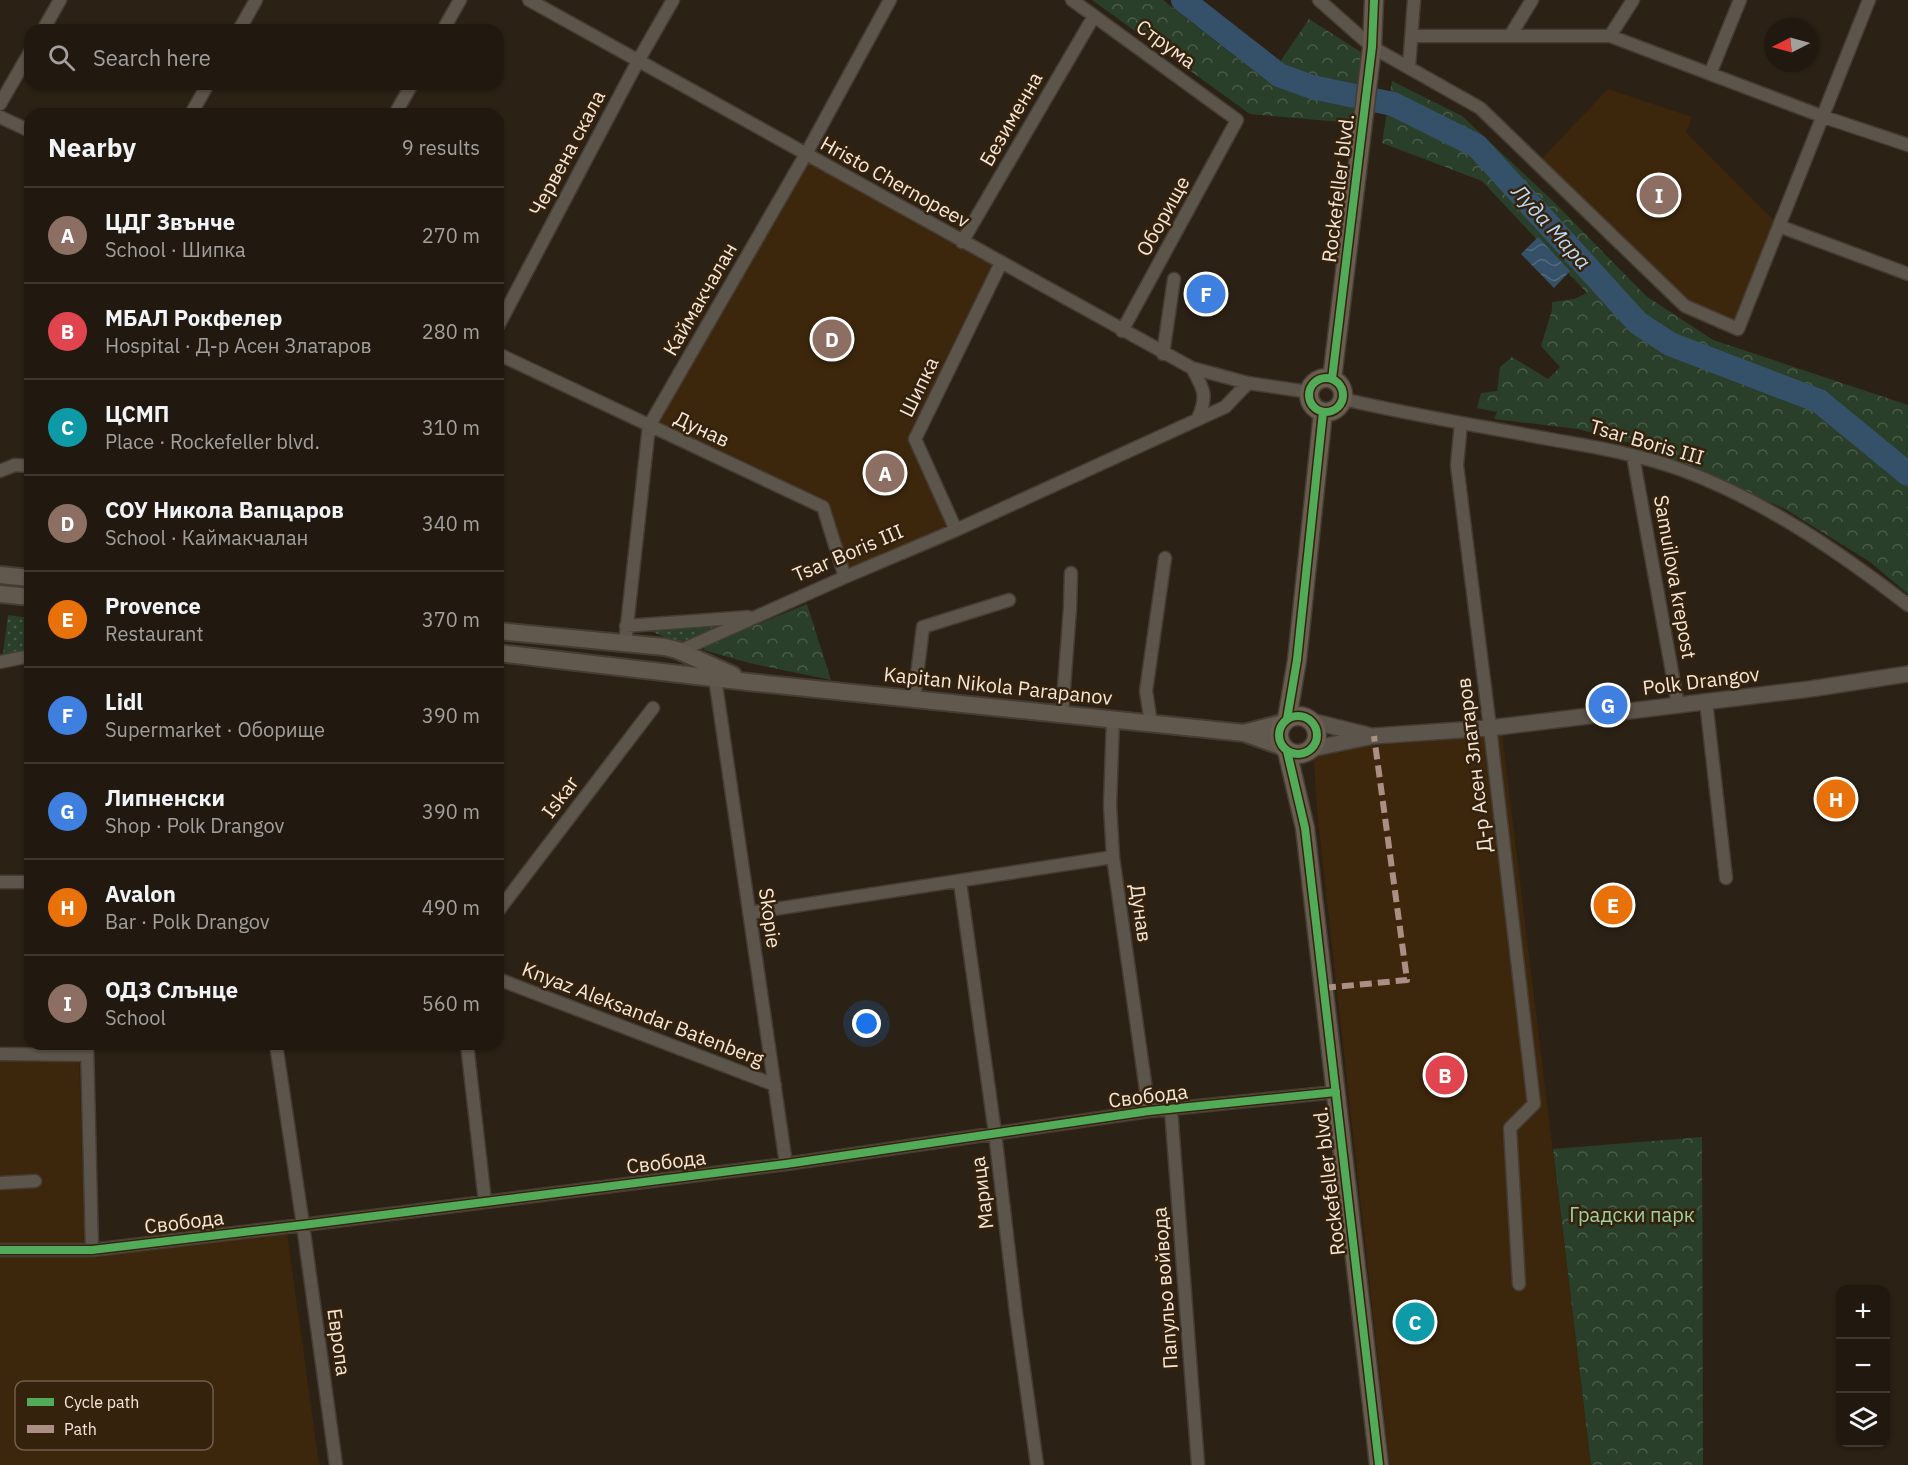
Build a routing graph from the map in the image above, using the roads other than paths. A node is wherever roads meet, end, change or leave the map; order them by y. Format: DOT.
graph roads {
  1 [pos="60,0"];
  2 [pos="256,0"];
  3 [pos="460,0"];
  4 [pos="529,0"];
  5 [pos="673,0"];
  6 [pos="891,0"];
  7 [pos="1072,0"];
  8 [pos="1318,0"];
  9 [pos="1374,0"];
  10 [pos="1414,0"];
  11 [pos="1532,0"];
  12 [pos="1633,0"];
  13 [pos="1740,0"];
  14 [pos="1869,0"];
  15 [pos="1094,16"];
  16 [pos="46,24"];
  17 [pos="242,24"];
  18 [pos="446,24"];
  19 [pos="1412,36"];
  20 [pos="1510,36"];
  21 [pos="1610,36"];
  22 [pos="1372,47"];
  23 [pos="638,61"];
  24 [pos="24,62"];
  25 [pos="1409,68"];
  26 [pos="1710,74"];
  27 [pos="205,90"];
  28 [pos="409,90"];
  29 [pos="0,104"];
  30 [pos="194,108"];
  31 [pos="398,108"];
  32 [pos="0,117"];
  33 [pos="1824,117"];
  34 [pos="1237,120"];
  35 [pos="24,128"];
  36 [pos="1908,145"];
  37 [pos="806,154"];
  38 [pos="1779,226"];
  39 [pos="962,242"];
  40 [pos="1001,263"];
  41 [pos="1908,274"];
  42 [pos="1174,279"];
  43 [pos="504,315"];
  44 [pos="1122,331"];
  45 [pos="1163,354"];
  46 [pos="504,357"];
  47 [pos="1192,368"];
  48 [pos="1332,379"];
  49 [pos="1248,383"];
  50 [pos="1309,392"];
  51 [pos="1343,399"];
  52 [pos="1323,412"];
  53 [pos="1198,418"];
  54 [pos="1461,423"];
  55 [pos="649,426"];
  56 [pos="1633,456"];
  57 [pos="24,466"];
  58 [pos="0,471"];
  59 [pos="956,530"];
  60 [pos="1165,558"];
  61 [pos="1071,573"];
  62 [pos="0,575"];
  63 [pos="845,577"];
  64 [pos="24,578"];
  65 [pos="0,594"];
  66 [pos="24,596"];
  67 [pos="1009,600"];
  68 [pos="1908,605"];
  69 [pos="757,616"];
  70 [pos="626,626"];
  71 [pos="504,632"];
  72 [pos="625,644"];
  73 [pos="671,648"];
  74 [pos="504,654"];
  75 [pos="24,657"];
  76 [pos="1297,660"];
  77 [pos="0,662"];
  78 [pos="1908,667"];
  79 [pos="661,672"];
  80 [pos="1908,674"];
  81 [pos="1890,677"];
  82 [pos="715,678"];
  83 [pos="748,682"];
  84 [pos="914,699"];
  85 [pos="1706,701"];
  86 [pos="1678,705"];
  87 [pos="653,708"];
  88 [pos="1062,714"];
  89 [pos="1113,719"];
  90 [pos="1309,719"];
  91 [pos="1285,721"];
  92 [pos="1151,723"];
  93 [pos="1490,728"];
  94 [pos="1244,733"];
  95 [pos="1374,736"];
  96 [pos="1297,750"];
  97 [pos="1113,857"];
  98 [pos="1726,878"];
  99 [pos="0,882"];
  100 [pos="24,882"];
  101 [pos="960,882"];
  102 [pos="504,902"];
  103 [pos="749,913"];
  104 [pos="504,981"];
  105 [pos="87,1050"];
  106 [pos="277,1050"];
  107 [pos="468,1050"];
  108 [pos="0,1054"];
  109 [pos="775,1085"];
  110 [pos="1336,1092"];
  111 [pos="1172,1109"];
  112 [pos="1149,1111"];
  113 [pos="995,1133"];
  114 [pos="786,1164"];
  115 [pos="34,1181"];
  116 [pos="0,1183"];
  117 [pos="485,1202"];
  118 [pos="303,1225"];
  119 [pos="0,1250"];
  120 [pos="92,1250"];
  121 [pos="1519,1284"];
  122 [pos="336,1465"];
  123 [pos="1037,1465"];
  124 [pos="1197,1465"];
  125 [pos="1379,1465"];
  1 -- 16 [label="street"];
  2 -- 17 [label="street"];
  3 -- 18 [label="street"];
  4 -- 23 [label="street, Hristo Chernopeev"];
  5 -- 23 [label="street, Червена скала"];
  6 -- 37 [label="street, Каймакчалан"];
  7 -- 15 [label="street, Струма"];
  8 -- 22 [label="street"];
  9 -- 22 [label="main road, Rockefeller blvd."];
  10 -- 19 [label="street"];
  11 -- 20 [label="street"];
  12 -- 21 [label="street"];
  13 -- 26 [label="street"];
  14 -- 33 [label="street"];
  15 -- 34 [label="street, Струма"];
  15 -- 39 [label="street, Безименна"];
  19 -- 20 [label="street"];
  19 -- 25 [label="street"];
  20 -- 21 [label="street"];
  21 -- 26 [label="street"];
  22 -- 25 [label="street"];
  22 -- 48 [label="main road, Rockefeller blvd."];
  23 -- 37 [label="street, Hristo Chernopeev"];
  23 -- 43 [label="street, Червена скала"];
  24 -- 29 [label="street"];
  25 -- 38 [label="street"];
  26 -- 33 [label="street"];
  27 -- 30 [label="street"];
  28 -- 31 [label="street"];
  32 -- 35 [label="street"];
  33 -- 36 [label="street"];
  33 -- 38 [label="street"];
  34 -- 44 [label="street, Оборище"];
  37 -- 39 [label="street, Hristo Chernopeev"];
  37 -- 55 [label="street, Каймакчалан"];
  38 -- 41 [label="street"];
  39 -- 40 [label="street, Hristo Chernopeev"];
  40 -- 44 [label="street, Hristo Chernopeev"];
  40 -- 59 [label="street, Шипка"];
  42 -- 45 [label="street"];
  44 -- 45 [label="street, Hristo Chernopeev"];
  45 -- 47 [label="street, Hristo Chernopeev"];
  46 -- 55 [label="street, Дунав"];
  47 -- 49 [label="street, Hristo Chernopeev"];
  47 -- 53 [label="street"];
  48 -- 50 [label="main road"];
  48 -- 51 [label="main road"];
  49 -- 50 [label="street"];
  49 -- 53 [label="street, Tsar Boris III"];
  50 -- 52 [label="main road"];
  51 -- 52 [label="main road"];
  51 -- 54 [label="street, Tsar Boris III"];
  52 -- 76 [label="main road"];
  53 -- 59 [label="street, Tsar Boris III"];
  54 -- 56 [label="street, Tsar Boris III"];
  54 -- 93 [label="street, Д-р Асен Златаров"];
  55 -- 63 [label="street, Дунав"];
  55 -- 70 [label="street, Каймакчалан"];
  56 -- 68 [label="street, Tsar Boris III"];
  56 -- 86 [label="street, Samuilova krepost"];
  57 -- 58 [label="street"];
  59 -- 63 [label="street, Tsar Boris III"];
  60 -- 92 [label="street"];
  61 -- 88 [label="street"];
  62 -- 64 [label="main road"];
  63 -- 69 [label="street, Tsar Boris III"];
  65 -- 66 [label="main road"];
  67 -- 84 [label="street"];
  69 -- 70 [label="street"];
  69 -- 73 [label="street, Tsar Boris III"];
  70 -- 72 [label="street, Каймакчалан"];
  71 -- 72 [label="main road, Tsar Boris III"];
  72 -- 73 [label="main road, Tsar Boris III"];
  73 -- 79 [label="main road"];
  73 -- 83 [label="main road, Kapitan Nikola Parapanov"];
  74 -- 79 [label="main road"];
  75 -- 77 [label="street"];
  76 -- 90 [label="main road"];
  76 -- 91 [label="main road"];
  78 -- 81 [label="street"];
  79 -- 82 [label="main road, Kapitan Nikola Parapanov"];
  80 -- 81 [label="street, Polk Drangov"];
  81 -- 85 [label="street, Polk Drangov"];
  82 -- 83 [label="main road, Kapitan Nikola Parapanov"];
  82 -- 103 [label="street, Skopie"];
  83 -- 84 [label="main road, Kapitan Nikola Parapanov"];
  84 -- 88 [label="main road, Kapitan Nikola Parapanov"];
  85 -- 86 [label="street, Polk Drangov"];
  85 -- 98 [label="street"];
  86 -- 93 [label="street, Polk Drangov"];
  87 -- 102 [label="street, Iskar"];
  88 -- 89 [label="main road, Kapitan Nikola Parapanov"];
  89 -- 92 [label="main road, Kapitan Nikola Parapanov"];
  89 -- 97 [label="street, Дунав"];
  90 -- 91 [label="main road"];
  90 -- 95 [label="street"];
  90 -- 96 [label="main road"];
  91 -- 94 [label="main road, Kapitan Nikola Parapanov"];
  91 -- 96 [label="main road"];
  92 -- 94 [label="main road, Kapitan Nikola Parapanov"];
  93 -- 95 [label="street, Polk Drangov"];
  93 -- 121 [label="street, Д-р Асен Златаров"];
  94 -- 96 [label="main road, Kapitan Nikola Parapanov"];
  95 -- 96 [label="street"];
  96 -- 110 [label="main road, Rockefeller blvd."];
  97 -- 101 [label="street"];
  97 -- 112 [label="street, Дунав"];
  99 -- 100 [label="street"];
  101 -- 103 [label="street"];
  101 -- 113 [label="street, Марица"];
  103 -- 109 [label="street, Skopie"];
  104 -- 109 [label="street, Knyaz Aleksandar Batenberg"];
  105 -- 108 [label="street"];
  105 -- 120 [label="street"];
  106 -- 118 [label="street, Европа"];
  107 -- 117 [label="street"];
  109 -- 114 [label="street, Skopie"];
  110 -- 111 [label="street, Свобода"];
  110 -- 125 [label="main road, Rockefeller blvd."];
  111 -- 112 [label="street, Свобода"];
  111 -- 124 [label="street, Папульо войвода"];
  112 -- 113 [label="street, Свобода"];
  113 -- 114 [label="street, Свобода"];
  113 -- 123 [label="street, Марица"];
  114 -- 117 [label="street, Свобода"];
  115 -- 116 [label="street"];
  117 -- 118 [label="street, Свобода"];
  118 -- 120 [label="street, Свобода"];
  118 -- 122 [label="street, Европа"];
  119 -- 120 [label="street, Свобода"];
}
